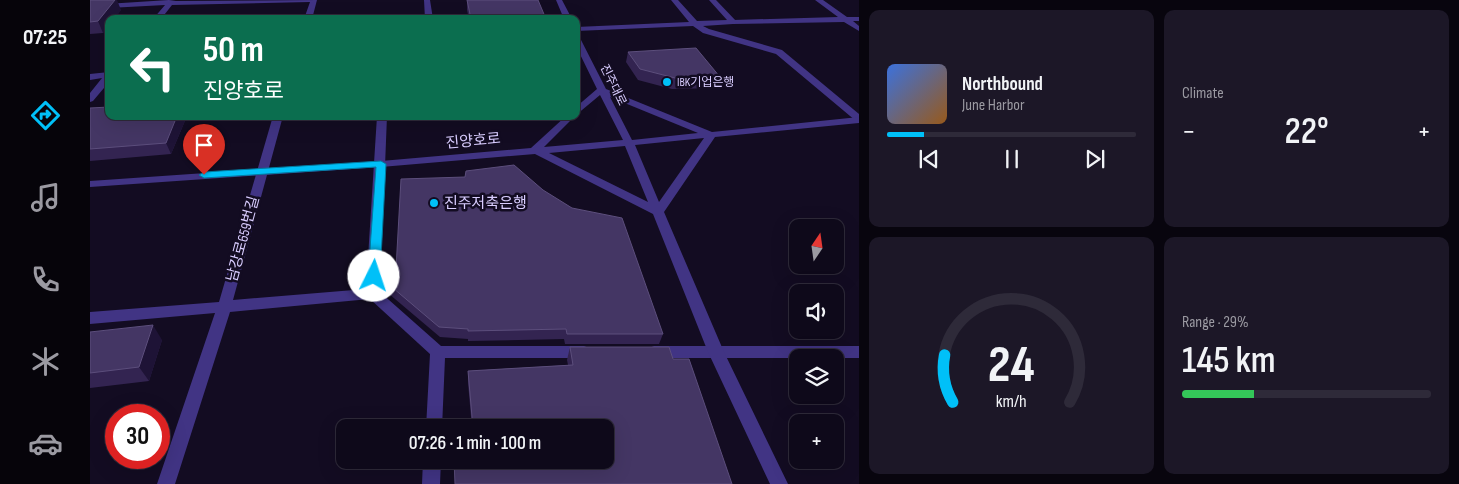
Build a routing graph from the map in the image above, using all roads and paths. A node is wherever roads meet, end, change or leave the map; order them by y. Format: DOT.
graph roads {
  1 [pos="314,0"];
  2 [pos="427,0"];
  3 [pos="560,0"];
  4 [pos="674,0"];
  5 [pos="712,0"];
  6 [pos="818,0"];
  7 [pos="171,2"];
  8 [pos="90,7"];
  9 [pos="160,15"];
  10 [pos="309,15"];
  11 [pos="429,15"];
  12 [pos="566,15"];
  13 [pos="845,19"];
  14 [pos="859,19"];
  15 [pos="733,22"];
  16 [pos="695,24"];
  17 [pos="580,29"];
  18 [pos="859,29"];
  19 [pos="580,46"];
  20 [pos="105,76"];
  21 [pos="90,77"];
  22 [pos="105,81"];
  23 [pos="601,90"];
  24 [pos="90,99"];
  25 [pos="580,108"];
  26 [pos="277,120"];
  27 [pos="382,120"];
  28 [pos="568,120"];
  29 [pos="859,120"];
  30 [pos="712,135"];
  31 [pos="629,143"];
  32 [pos="535,150"];
  33 [pos="381,164"];
  34 [pos="262,171"];
  35 [pos="90,184"];
  36 [pos="658,212"];
  37 [pos="373,294"];
  38 [pos="224,307"];
  39 [pos="90,318"];
  40 [pos="438,352"];
  41 [pos="597,352"];
  42 [pos="637,352"];
  43 [pos="716,352"];
  44 [pos="859,352"];
  45 [pos="434,419"];
  46 [pos="432,469"];
  47 [pos="166,484"];
  48 [pos="431,484"];
  49 [pos="779,484"];
  1 -- 7 [label="street"];
  1 -- 10 [label="street"];
  2 -- 11 [label="street"];
  3 -- 12 [label="street"];
  4 -- 16 [label="street"];
  5 -- 15 [label="street"];
  6 -- 13 [label="street"];
  7 -- 8 [label="street"];
  7 -- 9 [label="street"];
  13 -- 14 [label="street"];
  13 -- 15 [label="street"];
  13 -- 18 [label="street"];
  15 -- 16 [label="street"];
  16 -- 17 [label="street"];
  16 -- 29 [label="street"];
  19 -- 23 [label="street, 진주대로"];
  20 -- 21 [label="street"];
  22 -- 24 [label="street"];
  23 -- 25 [label="street"];
  23 -- 30 [label="street"];
  23 -- 31 [label="street, 진주대로"];
  26 -- 34 [label="street, 남강로659번길"];
  27 -- 33 [label="street"];
  28 -- 32 [label="street"];
  29 -- 30 [label="street, 진양호로"];
  30 -- 31 [label="street, 진양호로"];
  30 -- 36 [label="street"];
  31 -- 32 [label="street, 진양호로"];
  31 -- 36 [label="street, 진주대로"];
  32 -- 33 [label="street, 진양호로"];
  32 -- 36 [label="street"];
  33 -- 34 [label="street, 진양호로"];
  33 -- 37 [label="street"];
  34 -- 35 [label="street, 진양호로"];
  34 -- 38 [label="street, 남강로659번길"];
  36 -- 43 [label="street, 진주대로"];
  37 -- 38 [label="street"];
  37 -- 40 [label="street"];
  38 -- 39 [label="street"];
  38 -- 47 [label="street, 남강로659번길"];
  40 -- 41 [label="street"];
  40 -- 45 [label="street"];
  42 -- 43 [label="street"];
  43 -- 44 [label="street"];
  43 -- 49 [label="street, 진주대로"];
  46 -- 48 [label="street"];
}
